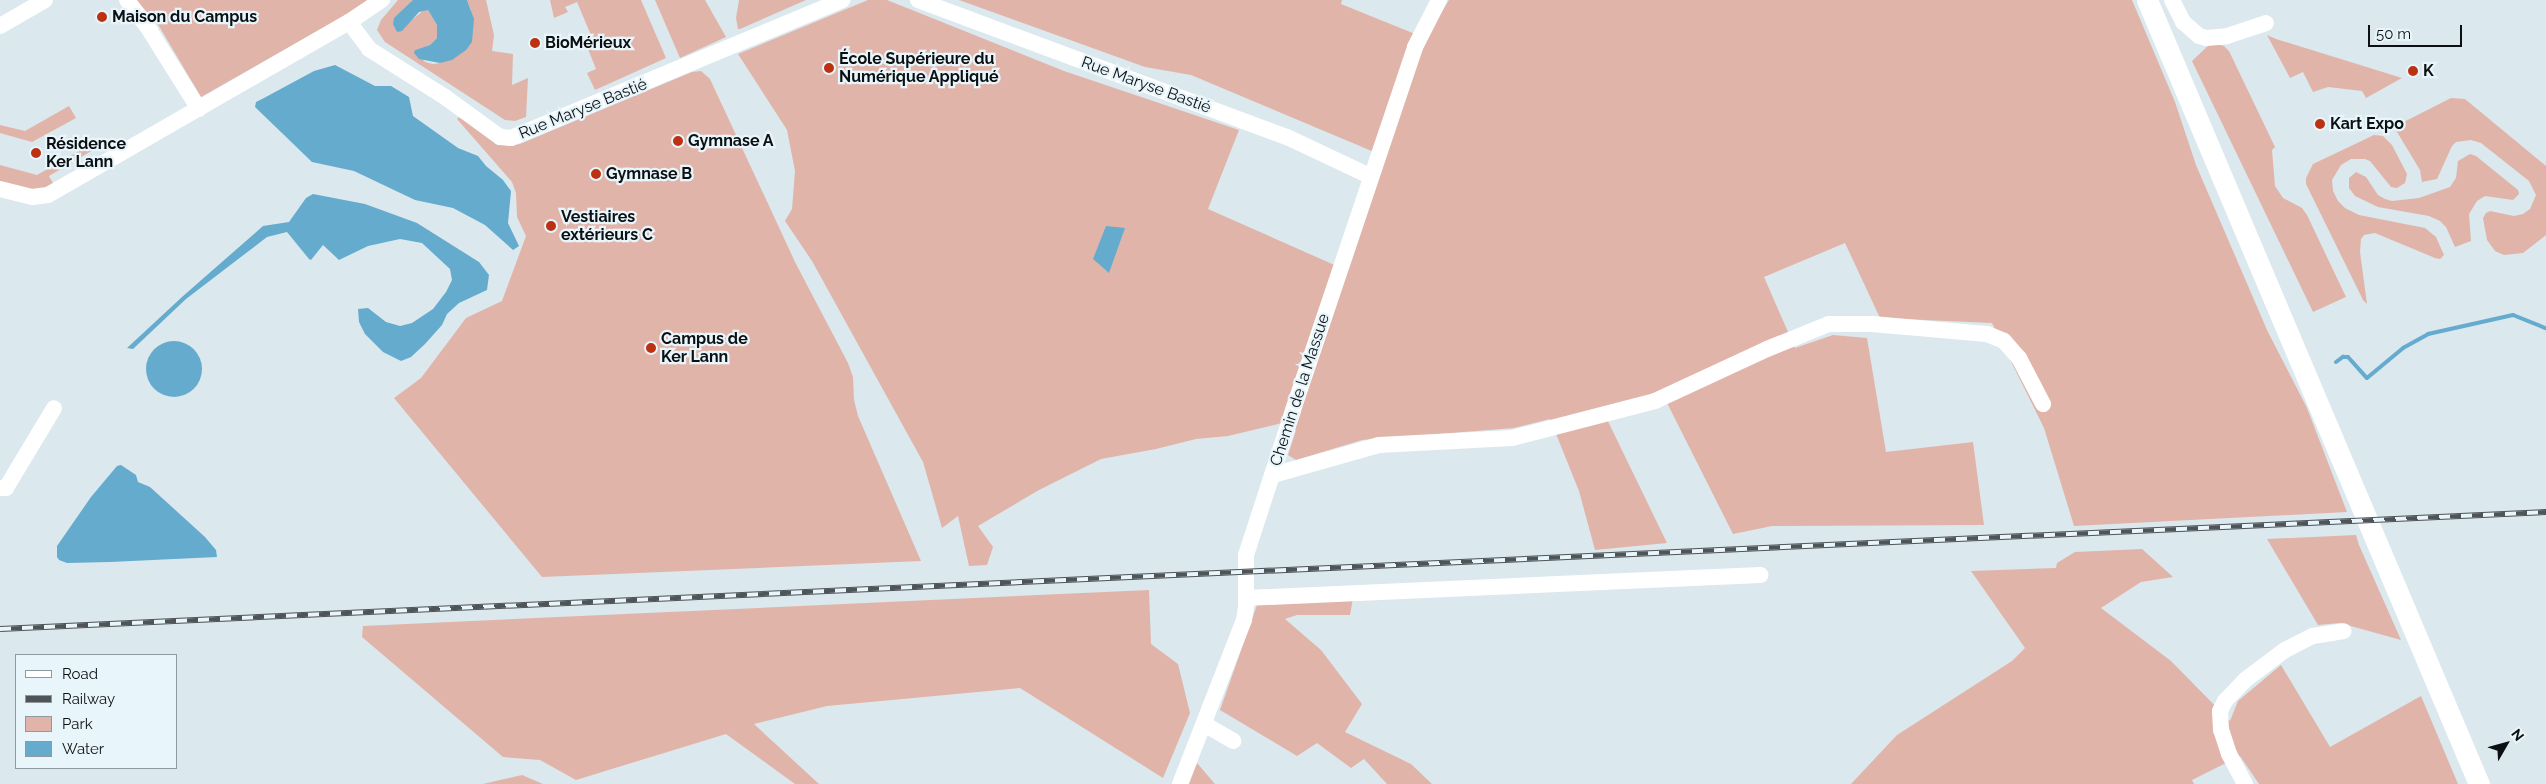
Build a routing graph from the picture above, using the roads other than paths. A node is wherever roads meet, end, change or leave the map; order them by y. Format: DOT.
graph roads {
  1 [pos="45,0"];
  2 [pos="127,0"];
  3 [pos="382,0"];
  4 [pos="842,0"];
  5 [pos="918,0"];
  6 [pos="1439,0"];
  7 [pos="2147,0"];
  8 [pos="2172,0"];
  9 [pos="349,22"];
  10 [pos="2266,24"];
  11 [pos="0,26"];
  12 [pos="199,109"];
  13 [pos="1370,176"];
  14 [pos="0,189"];
  15 [pos="2043,404"];
  16 [pos="54,408"];
  17 [pos="1273,476"];
  18 [pos="0,488"];
  19 [pos="1760,575"];
  20 [pos="1246,598"];
  21 [pos="2344,631"];
  22 [pos="1204,724"];
  23 [pos="1233,741"];
  24 [pos="1180,784"];
  25 [pos="2245,784"];
  26 [pos="2479,784"];
  1 -- 11 [label="street"];
  2 -- 12 [label="street"];
  3 -- 9 [label="street"];
  4 -- 9 [label="street, Rue Maryse Bastié"];
  5 -- 13 [label="street, Rue Maryse Bastié"];
  6 -- 13 [label="street, Chemin de la Massue"];
  7 -- 26 [label="main road"];
  8 -- 10 [label="street"];
  9 -- 12 [label="street"];
  12 -- 14 [label="street"];
  13 -- 17 [label="street, Chemin de la Massue"];
  15 -- 17 [label="street"];
  16 -- 18 [label="street"];
  17 -- 20 [label="street, Chemin de la Massue"];
  19 -- 20 [label="street"];
  20 -- 22 [label="street, Chemin de la Massue"];
  21 -- 25 [label="street"];
  22 -- 23 [label="street"];
  22 -- 24 [label="street, Chemin de la Massue"];
}
